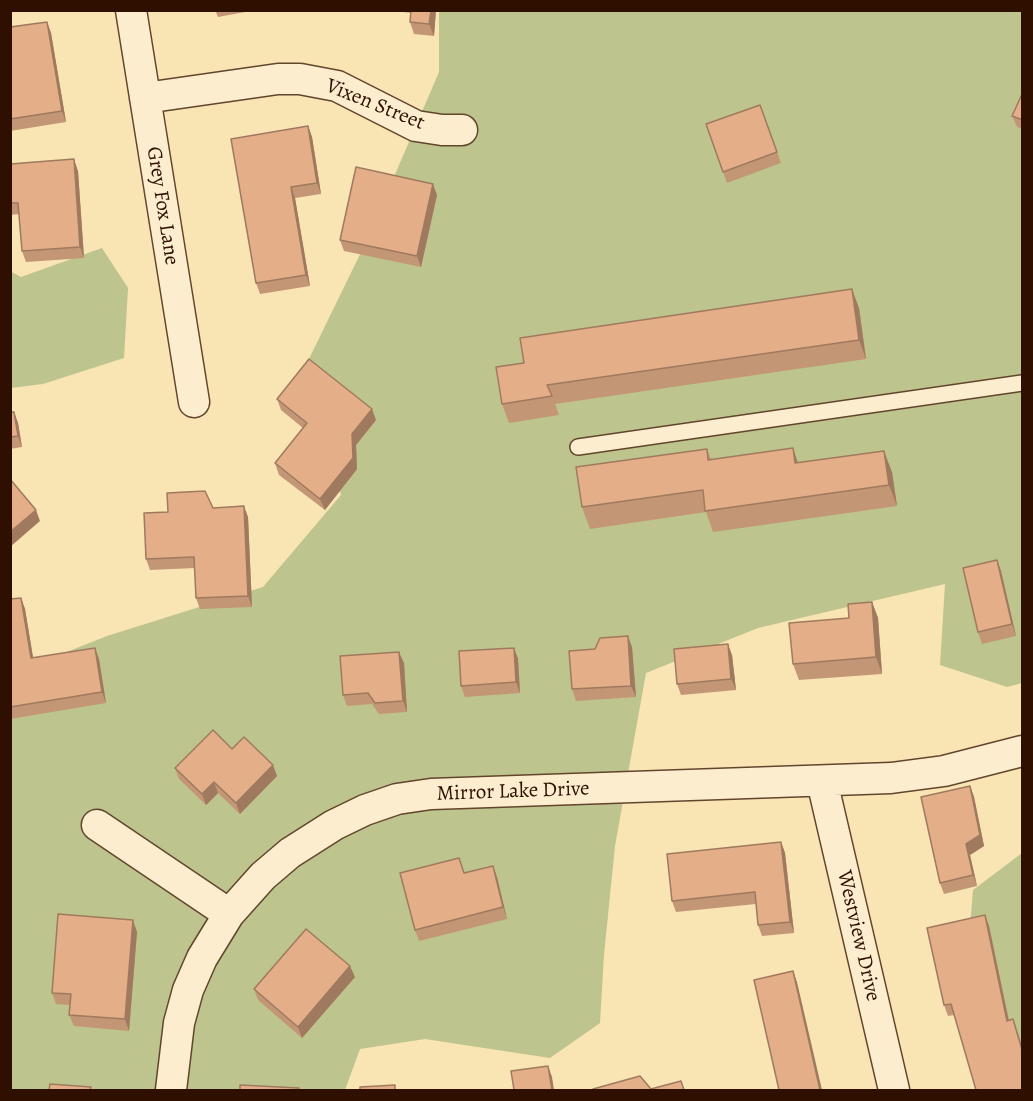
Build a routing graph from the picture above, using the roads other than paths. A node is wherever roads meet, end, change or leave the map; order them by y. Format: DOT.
graph roads {
  1 [pos="131,10"];
  2 [pos="145,98"];
  3 [pos="462,129"];
  4 [pos="1023,383"];
  5 [pos="194,402"];
  6 [pos="578,447"];
  7 [pos="1023,751"];
  8 [pos="822,781"];
  9 [pos="97,825"];
  10 [pos="229,914"];
  11 [pos="171,1090"];
  12 [pos="894,1090"];
  1 -- 2 [label="street, Grey Fox Lane"];
  2 -- 3 [label="street, Vixen Street"];
  2 -- 5 [label="street, Grey Fox Lane"];
  4 -- 6 [label="lane"];
  7 -- 8 [label="street, Mirror Lake Drive"];
  8 -- 10 [label="street, Mirror Lake Drive"];
  8 -- 12 [label="street, Westview Drive"];
  9 -- 10 [label="street"];
  10 -- 11 [label="street, Mirror Lake Drive"];
}
